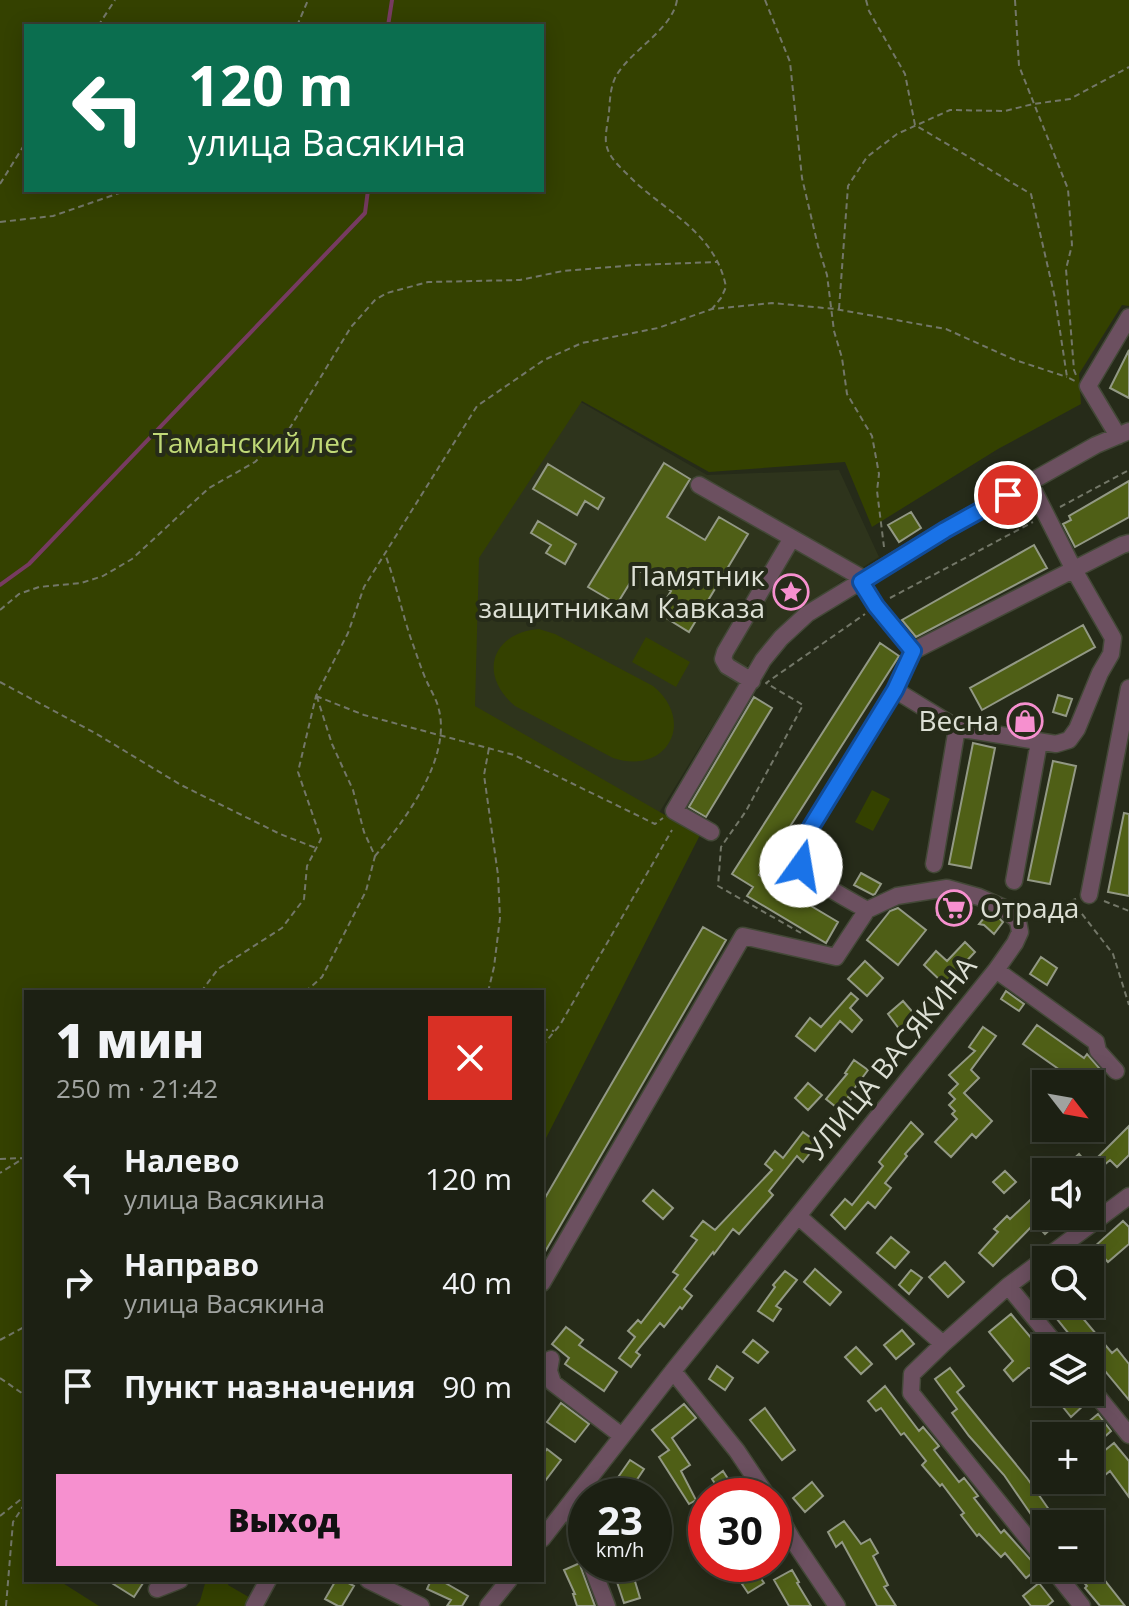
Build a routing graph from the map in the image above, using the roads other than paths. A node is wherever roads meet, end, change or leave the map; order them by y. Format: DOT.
graph roads {
  1 [pos="1129,317"];
  2 [pos="1124,434"];
  3 [pos="1030,483"];
  4 [pos="699,485"];
  5 [pos="792,538"];
  6 [pos="1129,543"];
  7 [pos="1074,570"];
  8 [pos="863,581"];
  9 [pos="1121,641"];
  10 [pos="913,651"];
  11 [pos="752,681"];
  12 [pos="1129,688"];
  13 [pos="895,690"];
  14 [pos="957,728"];
  15 [pos="1039,742"];
  16 [pos="711,832"];
  17 [pos="934,864"];
  18 [pos="1014,881"];
  19 [pos="1089,895"];
  20 [pos="867,910"];
  21 [pos="996,970"];
  22 [pos="1116,1071"];
  23 [pos="1129,1196"];
  24 [pos="798,1216"];
  25 [pos="544,1280"];
  26 [pos="1008,1286"];
  27 [pos="1047,1334"];
  28 [pos="943,1344"];
  29 [pos="551,1359"];
  30 [pos="673,1371"];
  31 [pos="1104,1404"];
  32 [pos="1129,1435"];
  33 [pos="622,1436"];
  34 [pos="590,1478"];
  35 [pos="755,1478"];
  36 [pos="568,1507"];
  37 [pos="544,1537"];
  38 [pos="792,1539"];
  39 [pos="1032,1544"];
  40 [pos="175,1582"];
  41 [pos="267,1582"];
  42 [pos="372,1582"];
  43 [pos="507,1582"];
  44 [pos="598,1582"];
  45 [pos="1063,1582"];
  46 [pos="157,1589"];
  47 [pos="254,1606"];
  48 [pos="421,1606"];
  49 [pos="488,1606"];
  50 [pos="607,1606"];
  51 [pos="837,1606"];
  52 [pos="1082,1606"];
  1 -- 2 [label="street"];
  2 -- 3 [label="street"];
  3 -- 7 [label="street"];
  3 -- 8 [label="street"];
  4 -- 5 [label="street"];
  5 -- 8 [label="street"];
  5 -- 11 [label="street"];
  6 -- 7 [label="street"];
  7 -- 9 [label="street"];
  7 -- 10 [label="street"];
  8 -- 10 [label="street"];
  8 -- 11 [label="street"];
  9 -- 15 [label="street"];
  10 -- 13 [label="street"];
  11 -- 16 [label="street"];
  12 -- 19 [label="street"];
  13 -- 14 [label="street"];
  13 -- 20 [label="street"];
  14 -- 15 [label="street"];
  14 -- 17 [label="street"];
  15 -- 18 [label="street"];
  20 -- 21 [label="street, УЛИЦА ВАСЯКИНА"];
  20 -- 25 [label="street"];
  21 -- 22 [label="street"];
  21 -- 24 [label="street, УЛИЦА ВАСЯКИНА"];
  23 -- 26 [label="street"];
  24 -- 28 [label="street"];
  24 -- 30 [label="street, УЛИЦА ВАСЯКИНА"];
  26 -- 27 [label="street"];
  26 -- 28 [label="street"];
  28 -- 39 [label="street"];
  29 -- 33 [label="street"];
  30 -- 33 [label="street, УЛИЦА ВАСЯКИНА"];
  30 -- 35 [label="street"];
  31 -- 32 [label="street"];
  33 -- 34 [label="street, УЛИЦА ВАСЯКИНА"];
  36 -- 37 [label="street, УЛИЦА ВАСЯКИНА"];
  38 -- 51 [label="street"];
  40 -- 46 [label="street"];
  41 -- 47 [label="street"];
  42 -- 48 [label="street"];
  43 -- 49 [label="street"];
  44 -- 50 [label="street"];
  45 -- 52 [label="street"];
}
